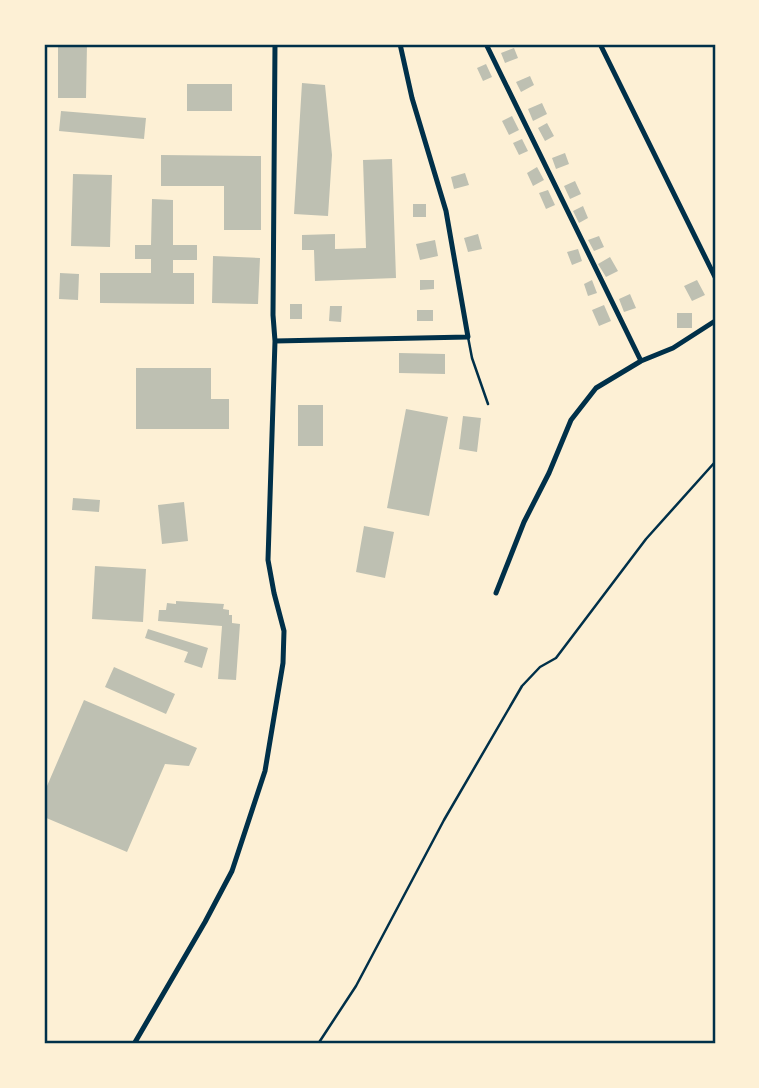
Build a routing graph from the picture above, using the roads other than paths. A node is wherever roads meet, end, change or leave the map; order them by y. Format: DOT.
graph roads {
  1 [pos="275,44"];
  2 [pos="400,44"];
  3 [pos="486,44"];
  4 [pos="600,44"];
  5 [pos="715,277"];
  6 [pos="715,321"];
  7 [pos="467,337"];
  8 [pos="275,341"];
  9 [pos="641,361"];
  10 [pos="488,404"];
  11 [pos="715,461"];
  12 [pos="496,593"];
  13 [pos="134,1044"];
  14 [pos="318,1044"];
  1 -- 8 [label="street"];
  2 -- 7 [label="street"];
  3 -- 9 [label="street"];
  4 -- 5 [label="street"];
  6 -- 9 [label="street"];
  7 -- 8 [label="street"];
  7 -- 10 [label="lane"];
  8 -- 13 [label="street"];
  9 -- 12 [label="street"];
  11 -- 14 [label="lane"];
}
